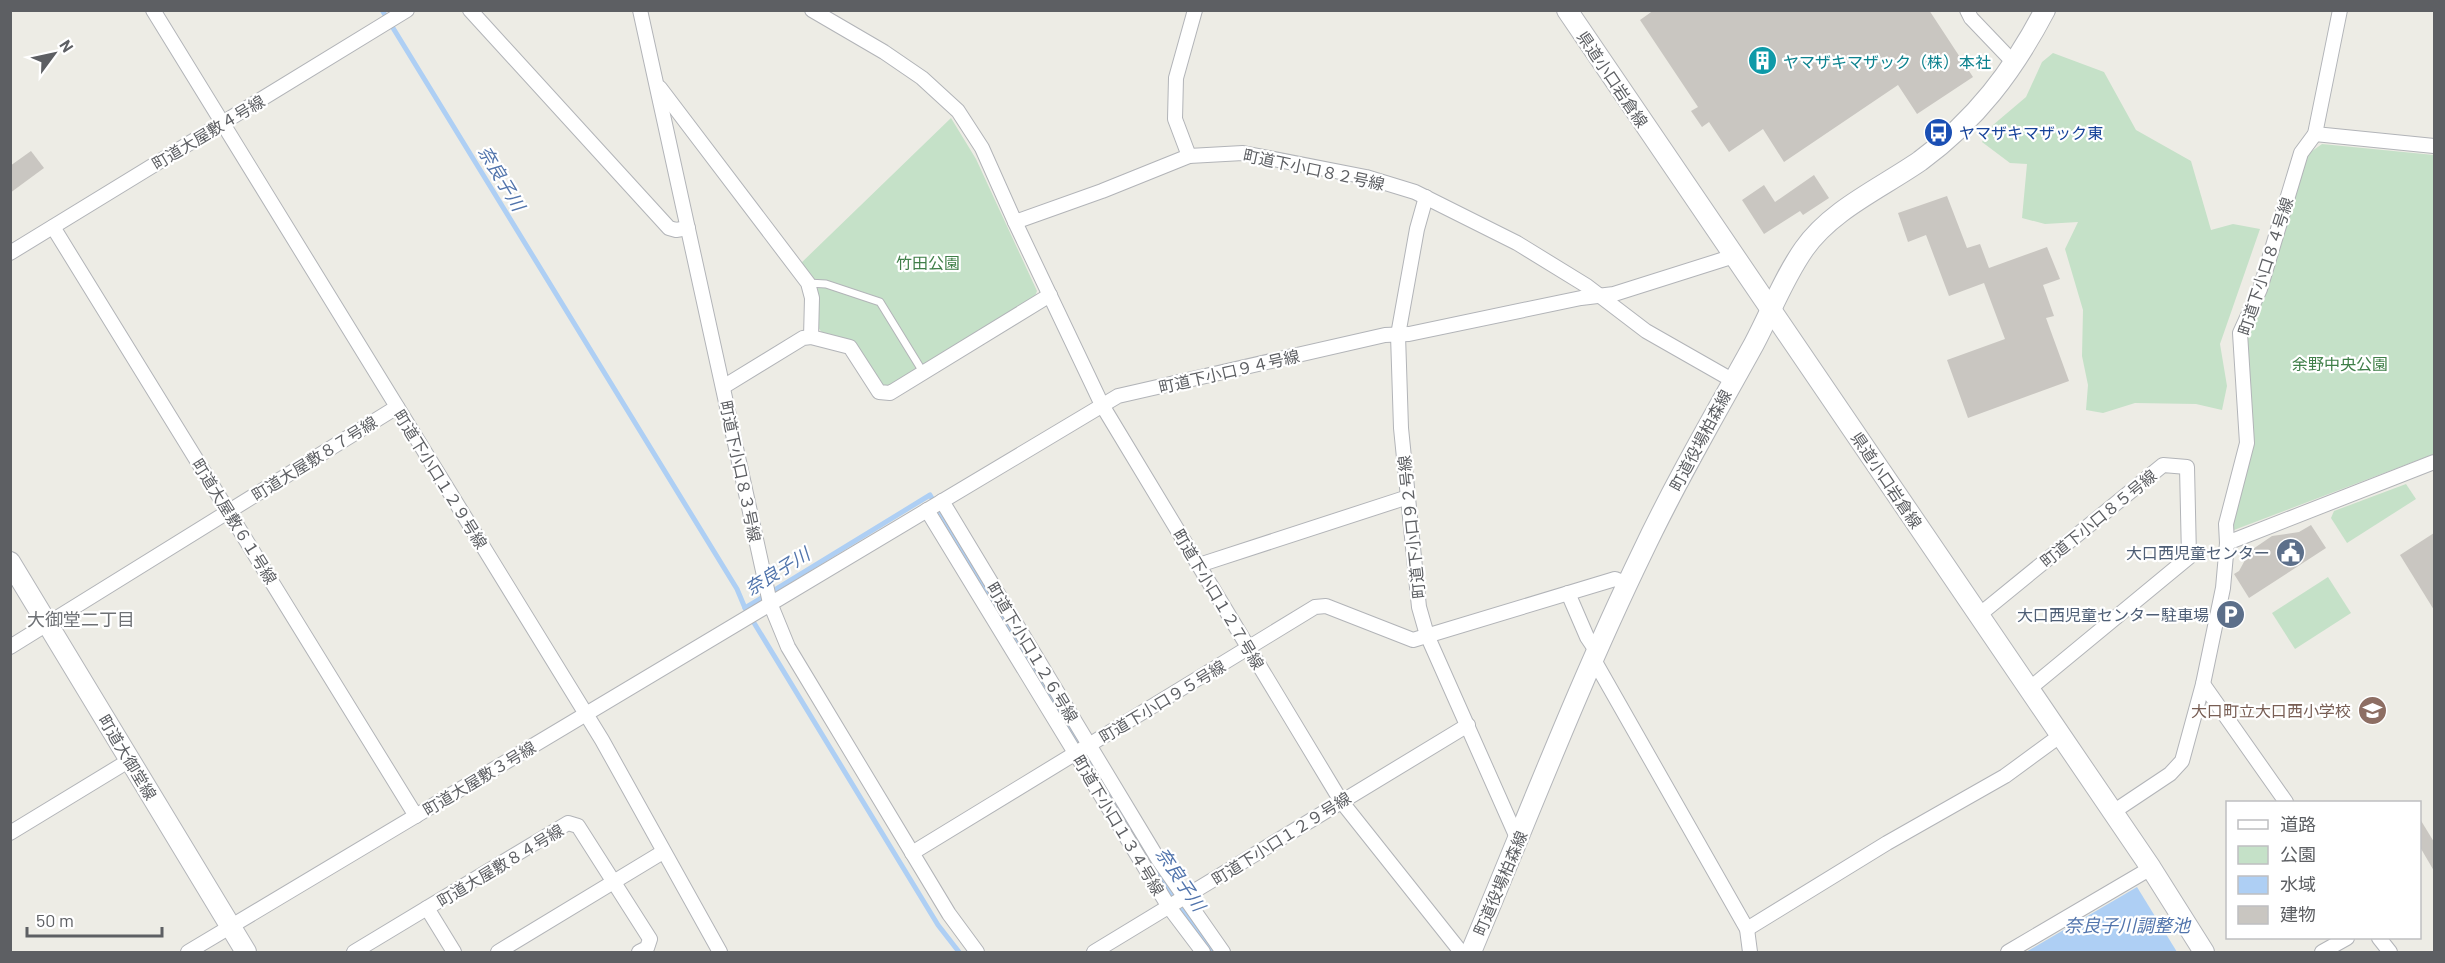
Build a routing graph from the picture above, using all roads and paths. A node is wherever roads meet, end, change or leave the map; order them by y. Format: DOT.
graph roads {
  1 [pos="153,10"];
  2 [pos="407,10"];
  3 [pos="470,10"];
  4 [pos="640,10"];
  5 [pos="812,10"];
  6 [pos="1195,10"];
  7 [pos="1567,10"];
  8 [pos="1967,10"];
  9 [pos="2045,10"];
  10 [pos="2340,10"];
  11 [pos="2015,64"];
  12 [pos="657,84"];
  13 [pos="222,123"];
  14 [pos="2315,134"];
  15 [pos="2434,146"];
  16 [pos="1190,156"];
  17 [pos="1426,197"];
  18 [pos="1015,222"];
  19 [pos="53,227"];
  20 [pos="688,228"];
  21 [pos="10,253"];
  22 [pos="1734,256"];
  23 [pos="808,283"];
  24 [pos="1050,295"];
  25 [pos="1600,296"];
  26 [pos="1771,308"];
  27 [pos="1398,335"];
  28 [pos="811,338"];
  29 [pos="923,372"];
  30 [pos="1732,380"];
  31 [pos="723,387"];
  32 [pos="1102,405"];
  33 [pos="397,407"];
  34 [pos="2434,462"];
  35 [pos="1408,497"];
  36 [pos="942,501"];
  37 [pos="927,510"];
  38 [pos="229,512"];
  39 [pos="2227,543"];
  40 [pos="10,562"];
  41 [pos="1199,565"];
  42 [pos="1627,584"];
  43 [pos="1568,592"];
  44 [pos="770,603"];
  45 [pos="1979,615"];
  46 [pos="48,624"];
  47 [pos="1427,635"];
  48 [pos="10,648"];
  49 [pos="1249,648"];
  50 [pos="1595,656"];
  51 [pos="2203,684"];
  52 [pos="2029,688"];
  53 [pos="585,714"];
  54 [pos="1468,725"];
  55 [pos="2061,735"];
  56 [pos="1089,745"];
  57 [pos="1075,754"];
  58 [pos="130,760"];
  59 [pos="1341,801"];
  60 [pos="2285,801"];
  61 [pos="2114,813"];
  62 [pos="416,816"];
  63 [pos="10,833"];
  64 [pos="1518,840"];
  65 [pos="663,852"];
  66 [pos="912,853"];
  67 [pos="2151,868"];
  68 [pos="614,882"];
  69 [pos="1184,898"];
  70 [pos="1169,907"];
  71 [pos="427,909"];
  72 [pos="230,926"];
  73 [pos="1747,929"];
  74 [pos="2345,939"];
  75 [pos="2380,939"];
  76 [pos="188,952"];
  77 [pos="246,952"];
  78 [pos="354,952"];
  79 [pos="454,952"];
  80 [pos="498,952"];
  81 [pos="639,952"];
  82 [pos="720,952"];
  83 [pos="977,952"];
  84 [pos="1095,952"];
  85 [pos="1203,952"];
  86 [pos="1223,952"];
  87 [pos="1461,952"];
  88 [pos="1471,952"];
  89 [pos="1750,952"];
  90 [pos="2008,952"];
  91 [pos="2204,952"];
  92 [pos="2322,952"];
  93 [pos="2390,952"];
  1 -- 13 [label="street, 町道下小口１２９号線"];
  2 -- 13 [label="street, 町道大屋敷４号線"];
  3 -- 20 [label="street"];
  4 -- 12 [label="street, 町道下小口８３号線"];
  5 -- 18 [label="street"];
  6 -- 16 [label="street"];
  7 -- 22 [label="street, 県道小口岩倉線"];
  8 -- 11 [label="street"];
  9 -- 11 [label="street, 町道役場柏森線"];
  10 -- 14 [label="street, 町道下小口８４号線"];
  11 -- 26 [label="street, 町道役場柏森線"];
  12 -- 20 [label="street, 町道下小口８３号線"];
  12 -- 23 [label="street"];
  13 -- 19 [label="street, 町道大屋敷４号線"];
  13 -- 33 [label="street, 町道下小口１２９号線"];
  14 -- 15 [label="street"];
  14 -- 39 [label="street, 町道下小口８４号線"];
  16 -- 17 [label="street, 町道下小口８２号線"];
  16 -- 18 [label="street, 町道下小口８２号線"];
  17 -- 25 [label="street, 町道下小口８２号線"];
  17 -- 27 [label="street, 町道下小口９２号線"];
  18 -- 24 [label="street, 町道下小口１２７号線"];
  19 -- 21 [label="street, 町道大屋敷４号線"];
  19 -- 38 [label="street, 町道大屋敷６１号線"];
  20 -- 31 [label="street, 町道下小口８３号線"];
  22 -- 25 [label="street, 町道下小口９４号線"];
  22 -- 26 [label="street, 県道小口岩倉線"];
  23 -- 28 [label="street"];
  23 -- 29 [label="lane"];
  24 -- 29 [label="street"];
  24 -- 32 [label="street, 町道下小口１２７号線"];
  25 -- 27 [label="street, 町道下小口９４号線"];
  25 -- 30 [label="street, 町道下小口８２号線"];
  26 -- 30 [label="street, 町道役場柏森線"];
  26 -- 45 [label="street, 県道小口岩倉線"];
  27 -- 32 [label="street, 町道下小口９４号線"];
  27 -- 35 [label="street, 町道下小口９２号線"];
  28 -- 29 [label="street"];
  28 -- 31 [label="street"];
  30 -- 42 [label="street, 町道役場柏森線"];
  31 -- 44 [label="street, 町道下小口８３号線"];
  32 -- 36 [label="street, 町道下小口９４号線"];
  32 -- 41 [label="street, 町道下小口１２７号線"];
  33 -- 38 [label="street, 町道大屋敷８７号線"];
  33 -- 53 [label="street, 町道下小口１２９号線"];
  34 -- 39 [label="street"];
  35 -- 41 [label="street"];
  35 -- 47 [label="street, 町道下小口９２号線"];
  36 -- 37 [label="street, 町道下小口９４号線"];
  36 -- 56 [label="street, 町道下小口１２６号線"];
  37 -- 44 [label="street, 町道下小口９４号線"];
  37 -- 57 [label="street, 町道下小口１３４号線"];
  38 -- 46 [label="street, 町道大屋敷８７号線"];
  38 -- 62 [label="street, 町道大屋敷６１号線"];
  39 -- 51 [label="street, 町道下小口８４号線"];
  40 -- 46 [label="street, 町道大御堂線"];
  41 -- 49 [label="street, 町道下小口１２７号線"];
  42 -- 43 [label="street, 町道下小口９５号線"];
  42 -- 50 [label="street, 町道役場柏森線"];
  43 -- 47 [label="street, 町道下小口９５号線"];
  43 -- 50 [label="street"];
  44 -- 53 [label="street, 町道大屋敷３号線"];
  44 -- 66 [label="street, 町道下小口８３号線"];
  45 -- 52 [label="street, 県道小口岩倉線"];
  45 -- 52 [label="street, 町道下小口８５号線"];
  46 -- 48 [label="street, 町道大屋敷８７号線"];
  46 -- 58 [label="street, 町道大御堂線"];
  47 -- 49 [label="street, 町道下小口９５号線"];
  47 -- 54 [label="street, 町道下小口９２号線"];
  49 -- 56 [label="street, 町道下小口９５号線"];
  49 -- 59 [label="street, 町道下小口１２７号線"];
  50 -- 64 [label="street, 町道役場柏森線"];
  50 -- 73 [label="street"];
  51 -- 60 [label="street"];
  51 -- 61 [label="street, 町道下小口８４号線"];
  52 -- 55 [label="street, 県道小口岩倉線"];
  53 -- 62 [label="street, 町道大屋敷３号線"];
  53 -- 65 [label="street, 町道下小口１２９号線"];
  54 -- 59 [label="street, 町道下小口１２９号線"];
  54 -- 64 [label="street, 町道下小口９２号線"];
  55 -- 61 [label="street, 県道小口岩倉線"];
  55 -- 73 [label="street"];
  56 -- 57 [label="street, 町道下小口９５号線"];
  56 -- 69 [label="street, 町道下小口１２６号線"];
  57 -- 66 [label="street, 町道下小口９５号線"];
  57 -- 70 [label="street, 町道下小口１３４号線"];
  58 -- 63 [label="street"];
  58 -- 72 [label="street, 町道大御堂線"];
  59 -- 69 [label="street, 町道下小口１２９号線"];
  59 -- 87 [label="street, 町道下小口１２７号線"];
  61 -- 67 [label="street, 県道小口岩倉線"];
  62 -- 72 [label="street, 町道大屋敷３号線"];
  64 -- 88 [label="street, 町道役場柏森線"];
  65 -- 68 [label="street"];
  65 -- 82 [label="street, 町道下小口１２９号線"];
  66 -- 83 [label="street, 町道下小口８３号線"];
  67 -- 90 [label="street"];
  67 -- 91 [label="street, 県道小口岩倉線"];
  68 -- 71 [label="street, 町道大屋敷８４号線"];
  68 -- 80 [label="street"];
  68 -- 81 [label="street, 町道大屋敷８４号線"];
  69 -- 70 [label="street, 町道下小口１２９号線"];
  69 -- 86 [label="street, 町道下小口１２６号線"];
  70 -- 84 [label="street, 町道下小口１２９号線"];
  70 -- 85 [label="street, 町道下小口１３４号線"];
  71 -- 78 [label="street, 町道大屋敷８４号線"];
  71 -- 79 [label="street"];
  72 -- 76 [label="street, 町道大屋敷３号線"];
  72 -- 77 [label="street, 町道大御堂線"];
  73 -- 89 [label="street"];
  74 -- 92 [label="street"];
  75 -- 93 [label="street"];
}
